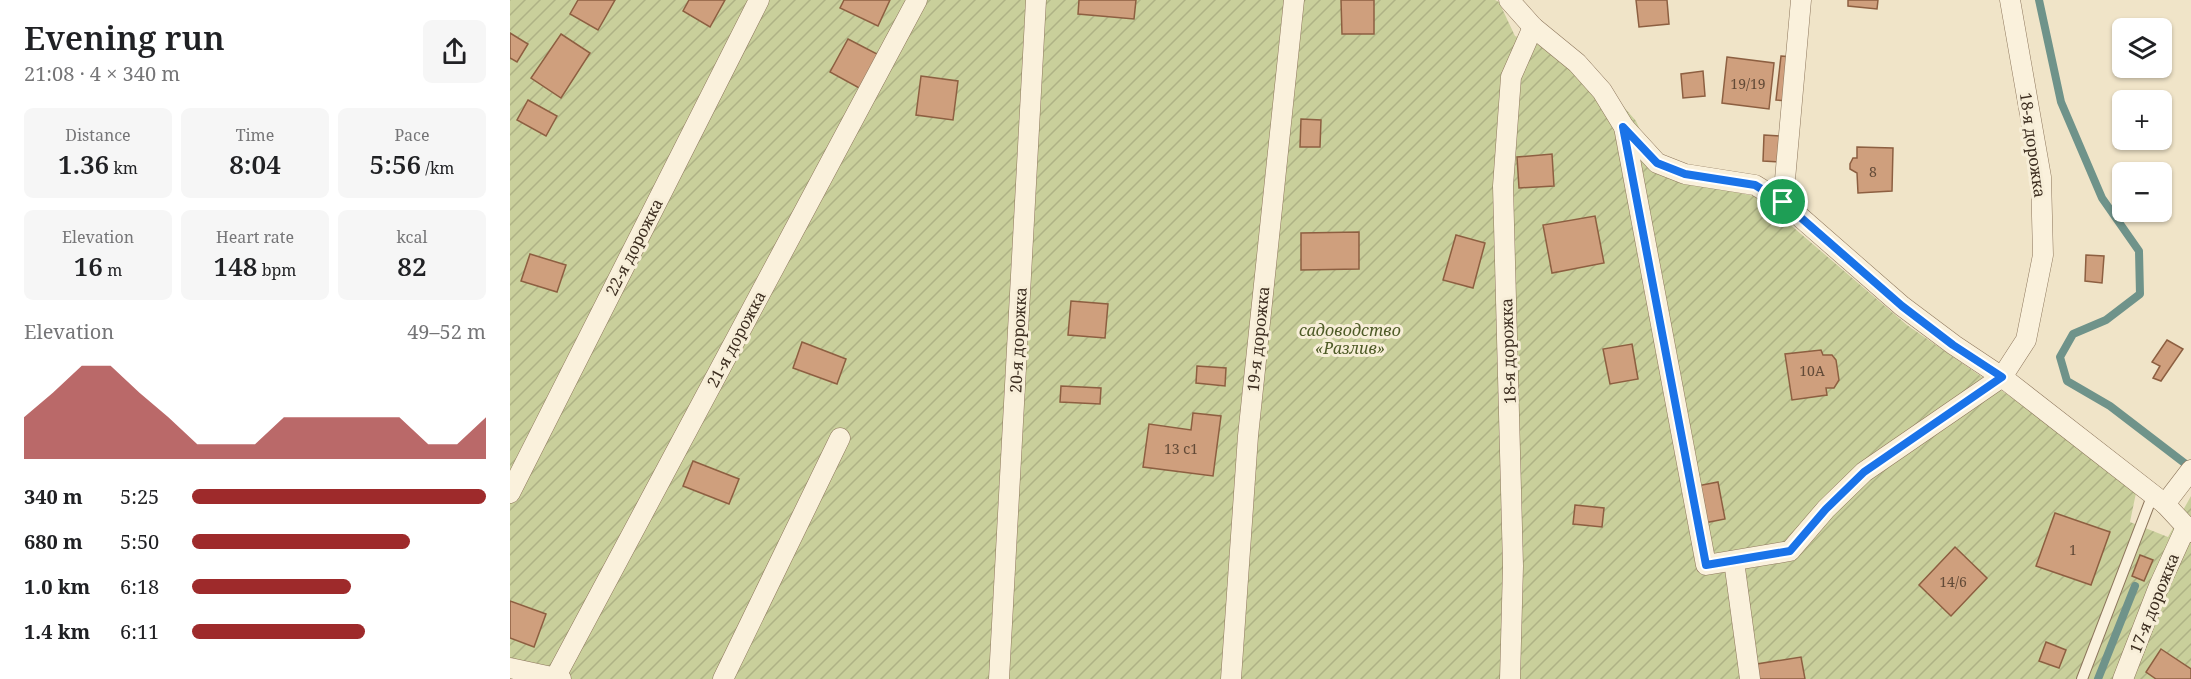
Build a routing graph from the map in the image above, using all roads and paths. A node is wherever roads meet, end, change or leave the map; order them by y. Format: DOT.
graph roads {
  1 [pos="759,0"];
  2 [pos="917,0"];
  3 [pos="1036,0"];
  4 [pos="1294,0"];
  5 [pos="1509,0"];
  6 [pos="1801,0"];
  7 [pos="2010,0"];
  8 [pos="1533,27"];
  9 [pos="1623,127"];
  10 [pos="1783,202"];
  11 [pos="2002,377"];
  12 [pos="840,438"];
  13 [pos="2185,476"];
  14 [pos="510,493"];
  15 [pos="2159,499"];
  16 [pos="2188,530"];
  17 [pos="1734,561"];
  18 [pos="510,668"];
  19 [pos="558,678"];
  20 [pos="723,679"];
  21 [pos="999,679"];
  22 [pos="1231,679"];
  23 [pos="1510,679"];
  24 [pos="1750,679"];
  25 [pos="2082,679"];
  26 [pos="2123,679"];
  1 -- 14 [label="street, 22-я дорожка"];
  2 -- 19 [label="street, 21-я дорожка"];
  3 -- 21 [label="street, 20-я дорожка"];
  4 -- 22 [label="street, 19-я дорожка"];
  5 -- 8 [label="street"];
  6 -- 10 [label="street"];
  7 -- 11 [label="street, 18-я дорожка"];
  8 -- 9 [label="street"];
  8 -- 23 [label="street, 18-я дорожка"];
  9 -- 10 [label="street"];
  9 -- 17 [label="street, 18-я дорожка"];
  10 -- 11 [label="street"];
  11 -- 15 [label="street"];
  11 -- 17 [label="street, 18-я дорожка"];
  12 -- 20 [label="street"];
  13 -- 15 [label="street"];
  15 -- 16 [label="street"];
  15 -- 25 [label="lane"];
  16 -- 26 [label="street, 17-я дорожка"];
  17 -- 24 [label="street"];
  18 -- 19 [label="street"];
}
